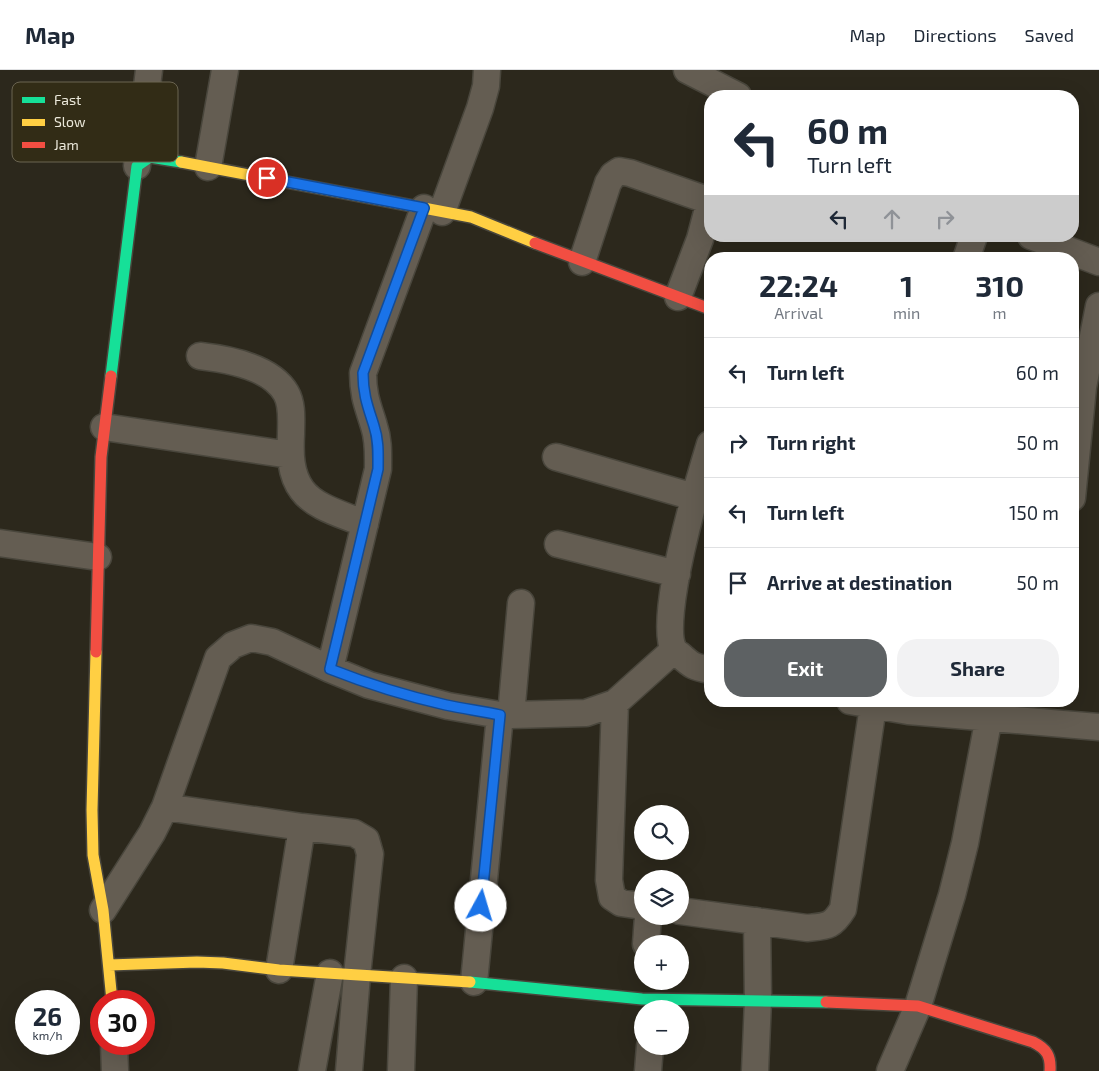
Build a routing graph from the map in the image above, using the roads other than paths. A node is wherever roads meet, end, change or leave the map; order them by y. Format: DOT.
graph roads {
  1 [pos="225,70"];
  2 [pos="487,70"];
  3 [pos="687,70"];
  4 [pos="726,90"];
  5 [pos="138,162"];
  6 [pos="143,162"];
  7 [pos="178,162"];
  8 [pos="137,166"];
  9 [pos="208,167"];
  10 [pos="704,199"];
  11 [pos="433,210"];
  12 [pos="704,224"];
  13 [pos="1047,242"];
  14 [pos="1073,252"];
  15 [pos="1079,254"];
  16 [pos="582,262"];
  17 [pos="1099,262"];
  18 [pos="678,297"];
  19 [pos="1099,306"];
  20 [pos="704,307"];
  21 [pos="200,356"];
  22 [pos="104,427"];
  23 [pos="1079,427"];
  24 [pos="290,455"];
  25 [pos="556,457"];
  26 [pos="704,464"];
  27 [pos="694,497"];
  28 [pos="365,524"];
  29 [pos="0,543"];
  30 [pos="558,544"];
  31 [pos="98,557"];
  32 [pos="677,574"];
  33 [pos="521,603"];
  34 [pos="674,650"];
  35 [pos="330,669"];
  36 [pos="704,669"];
  37 [pos="615,703"];
  38 [pos="862,707"];
  39 [pos="882,707"];
  40 [pos="995,709"];
  41 [pos="506,715"];
  42 [pos="1099,727"];
  43 [pos="165,807"];
  44 [pos="302,827"];
  45 [pos="634,905"];
  46 [pos="103,910"];
  47 [pos="689,912"];
  48 [pos="757,921"];
  49 [pos="109,964"];
  50 [pos="280,970"];
  51 [pos="330,973"];
  52 [pos="357,975"];
  53 [pos="404,978"];
  54 [pos="474,982"];
  55 [pos="111,990"];
  56 [pos="648,997"];
  57 [pos="758,1000"];
  58 [pos="918,1006"];
  59 [pos="114,1055"];
  60 [pos="649,1055"];
  61 [pos="115,1071"];
  62 [pos="312,1071"];
  63 [pos="350,1071"];
  64 [pos="401,1071"];
  65 [pos="648,1071"];
  66 [pos="755,1071"];
  67 [pos="890,1071"];
  68 [pos="1050,1071"];
  1 -- 9 [label="street"];
  2 -- 11 [label="street"];
  3 -- 4 [label="street"];
  5 -- 8 [label="street"];
  6 -- 8 [label="street"];
  7 -- 9 [label="street"];
  8 -- 22 [label="street"];
  9 -- 11 [label="street"];
  10 -- 16 [label="street"];
  11 -- 16 [label="street"];
  11 -- 28 [label="street"];
  12 -- 18 [label="street"];
  13 -- 14 [label="street"];
  15 -- 17 [label="street"];
  16 -- 18 [label="street"];
  18 -- 20 [label="street"];
  19 -- 23 [label="street"];
  21 -- 24 [label="street"];
  22 -- 24 [label="street"];
  22 -- 31 [label="street"];
  24 -- 28 [label="street"];
  25 -- 27 [label="street"];
  26 -- 27 [label="street"];
  27 -- 32 [label="street"];
  28 -- 35 [label="street"];
  29 -- 31 [label="street"];
  30 -- 32 [label="street"];
  31 -- 46 [label="street"];
  32 -- 34 [label="street"];
  33 -- 41 [label="street"];
  34 -- 36 [label="street"];
  34 -- 37 [label="street"];
  35 -- 41 [label="street"];
  35 -- 43 [label="street"];
  37 -- 41 [label="street"];
  37 -- 45 [label="street"];
  38 -- 48 [label="street"];
  39 -- 40 [label="street"];
  40 -- 42 [label="street"];
  40 -- 58 [label="street"];
  41 -- 54 [label="street"];
  43 -- 44 [label="street"];
  43 -- 46 [label="street"];
  44 -- 50 [label="street"];
  44 -- 52 [label="street"];
  46 -- 49 [label="street"];
  47 -- 48 [label="street"];
  48 -- 57 [label="street"];
  49 -- 50 [label="street"];
  49 -- 55 [label="street"];
  50 -- 51 [label="street"];
  51 -- 52 [label="street"];
  51 -- 62 [label="street"];
  52 -- 53 [label="street"];
  52 -- 63 [label="street"];
  53 -- 54 [label="street"];
  53 -- 64 [label="street"];
  54 -- 56 [label="street"];
  56 -- 57 [label="street"];
  57 -- 58 [label="street"];
  57 -- 66 [label="street"];
  58 -- 67 [label="street"];
  58 -- 68 [label="street"];
  59 -- 61 [label="street"];
  60 -- 65 [label="street"];
}
